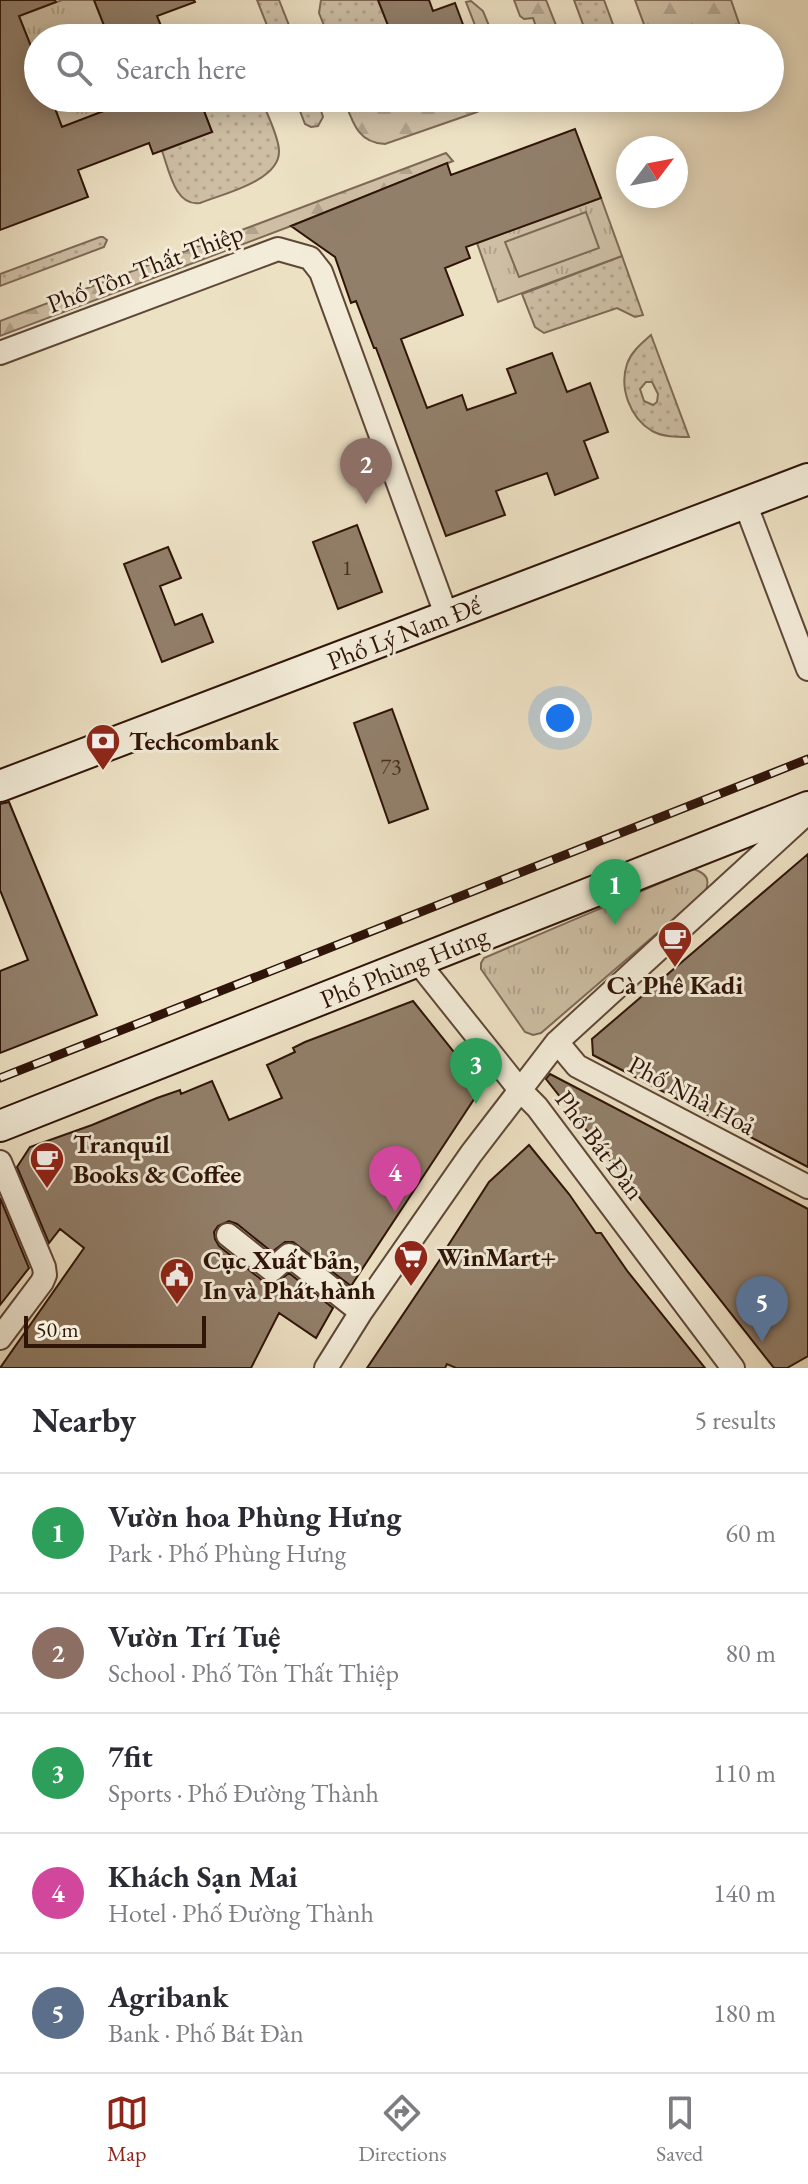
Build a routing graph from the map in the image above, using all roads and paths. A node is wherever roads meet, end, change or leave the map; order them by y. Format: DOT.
graph roads {
  1 [pos="0,353"];
  2 [pos="808,479"];
  3 [pos="745,503"];
  4 [pos="447,617"];
  5 [pos="808,669"];
  6 [pos="0,786"];
  7 [pos="808,810"];
  8 [pos="417,961"];
  9 [pos="557,1042"];
  10 [pos="520,1090"];
  11 [pos="0,1126"];
  12 [pos="0,1162"];
  13 [pos="808,1187"];
  14 [pos="228,1235"];
  15 [pos="361,1312"];
  16 [pos="0,1338"];
  17 [pos="326,1368"];
  18 [pos="733,1368"];
  1 -- 4 [label="street, Phố Tôn Thất Thiệp"];
  2 -- 3 [label="street, Phố Lý Nam Đế"];
  3 -- 4 [label="street, Phố Lý Nam Đế"];
  3 -- 5 [label="street"];
  4 -- 6 [label="street, Phố Lý Nam Đế"];
  7 -- 8 [label="street, Phố Phùng Hưng"];
  7 -- 9 [label="street"];
  8 -- 10 [label="street, Phố Bát Đàn"];
  8 -- 11 [label="street, Phố Phùng Hưng"];
  9 -- 10 [label="street"];
  9 -- 13 [label="street, Phố Nhà Hoả"];
  10 -- 15 [label="street"];
  10 -- 18 [label="street, Phố Bát Đàn"];
  12 -- 16 [label="street"];
  14 -- 15 [label="street"];
  15 -- 17 [label="street"];
}
